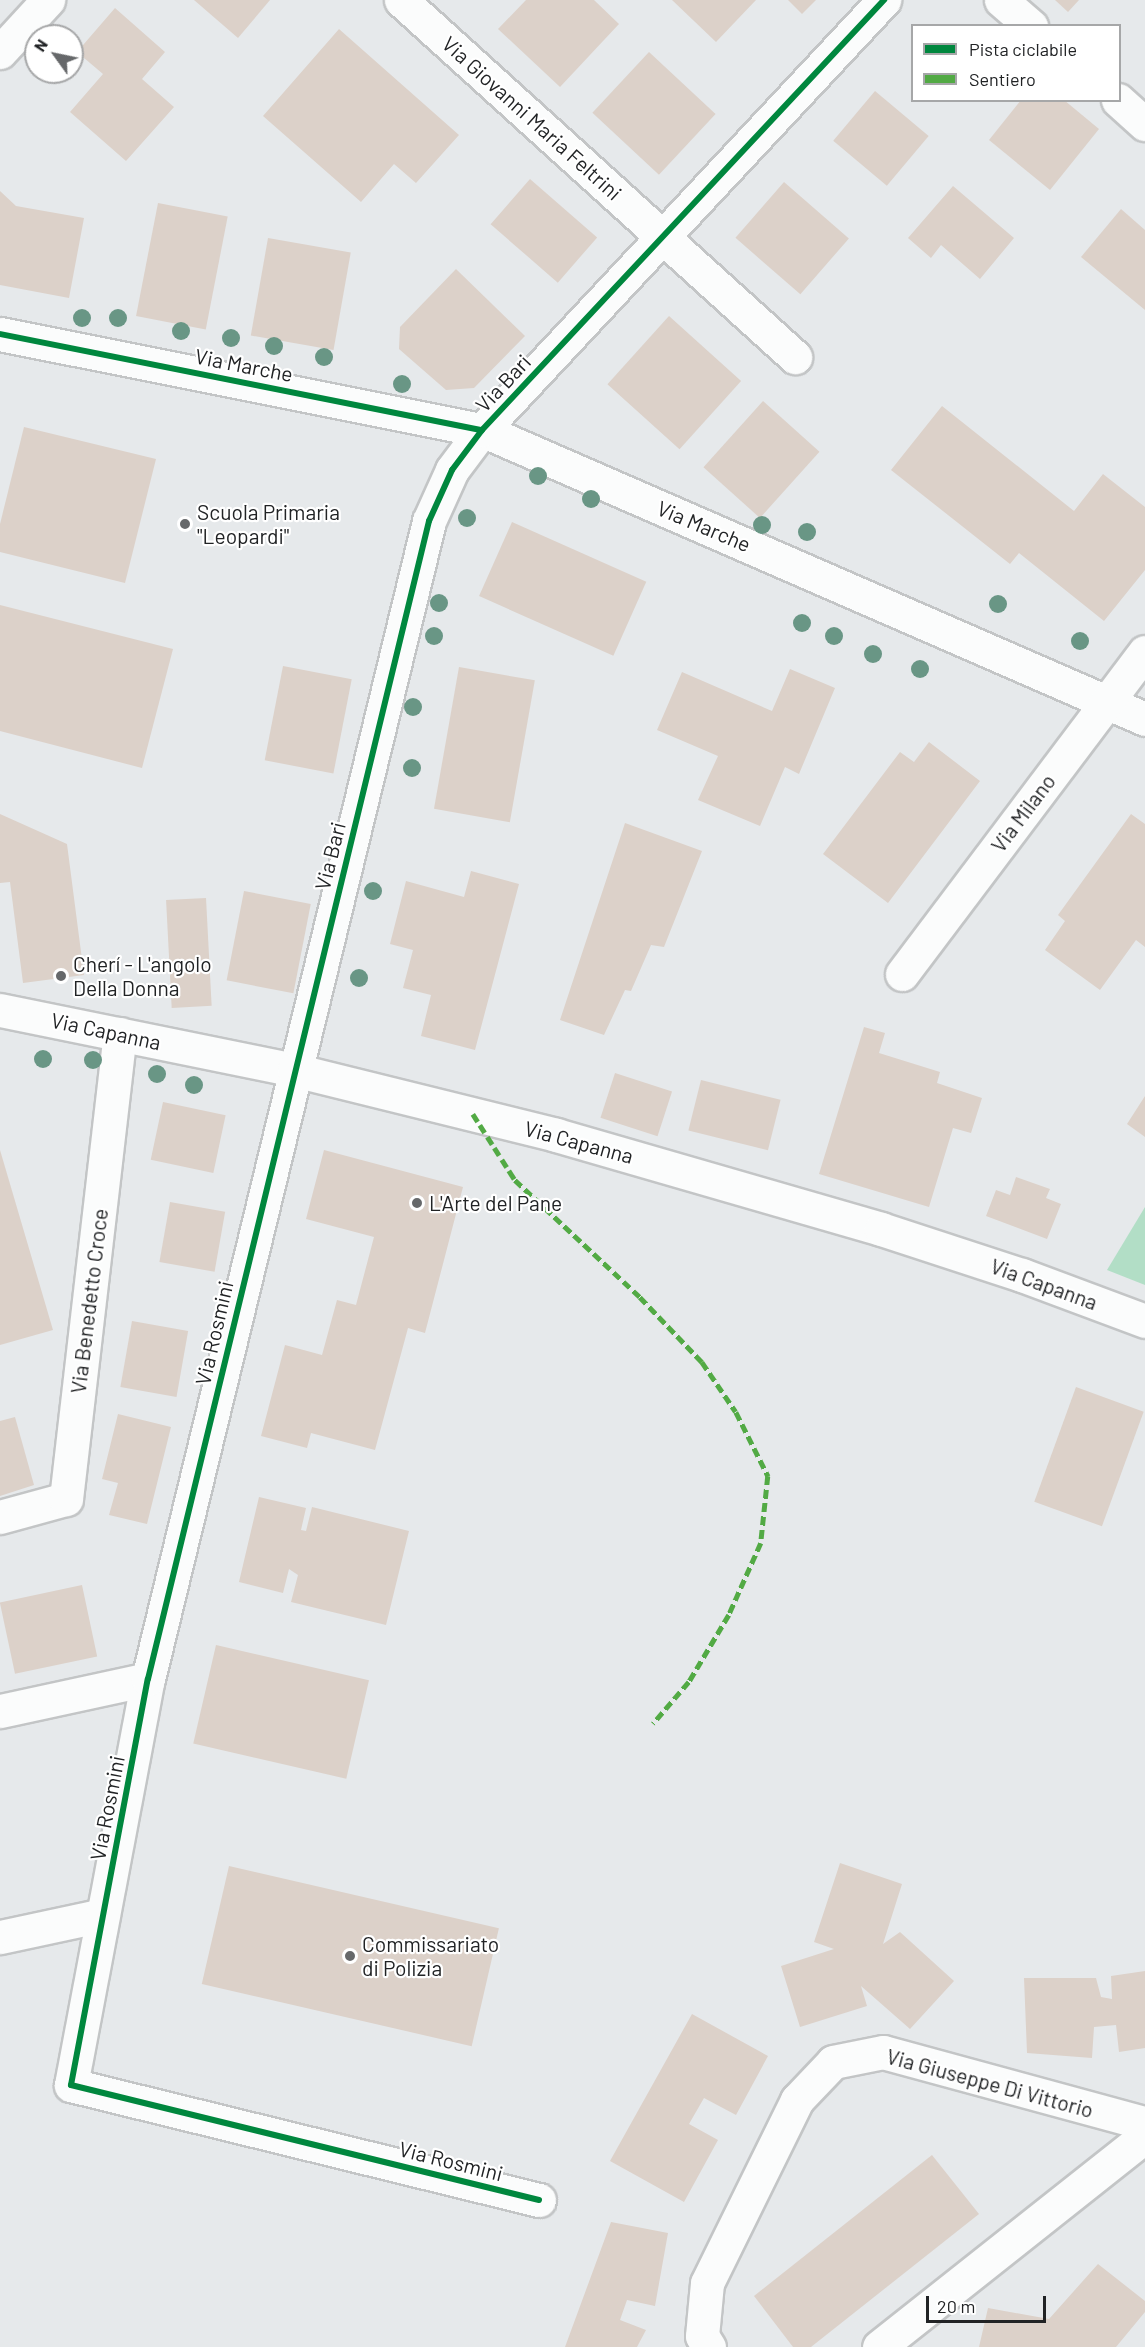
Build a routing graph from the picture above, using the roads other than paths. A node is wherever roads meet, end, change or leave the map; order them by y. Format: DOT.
graph roads {
  1 [pos="48,0"];
  2 [pos="401,0"];
  3 [pos="884,0"];
  4 [pos="1001,0"];
  5 [pos="1029,24"];
  6 [pos="0,52"];
  7 [pos="1120,102"];
  8 [pos="1145,124"];
  9 [pos="663,236"];
  10 [pos="0,334"];
  11 [pos="795,357"];
  12 [pos="482,430"];
  13 [pos="1145,652"];
  14 [pos="1107,700"];
  15 [pos="1145,719"];
  16 [pos="902,974"];
  17 [pos="0,1010"];
  18 [pos="120,1034"];
  19 [pos="294,1070"];
  20 [pos="1145,1321"];
  21 [pos="0,1517"];
  22 [pos="148,1679"];
  23 [pos="0,1711"];
  24 [pos="103,1916"];
  25 [pos="0,1937"];
  26 [pos="1145,2123"];
  27 [pos="1145,2136"];
  28 [pos="539,2200"];
  29 [pos="709,2347"];
  30 [pos="879,2347"];
  1 -- 6 [label="street"];
  2 -- 9 [label="street, Via Giovanni Maria Feltrini"];
  3 -- 9 [label="street, Via Bari"];
  4 -- 5 [label="street"];
  7 -- 8 [label="street"];
  9 -- 11 [label="street, Via Giovanni Maria Feltrini"];
  9 -- 12 [label="street, Via Bari"];
  10 -- 12 [label="street, Via Marche"];
  12 -- 14 [label="street, Via Marche"];
  12 -- 19 [label="street, Via Bari"];
  13 -- 14 [label="street, Via Milano"];
  14 -- 15 [label="street, Via Marche"];
  14 -- 16 [label="street, Via Milano"];
  17 -- 18 [label="street, Via Capanna"];
  18 -- 19 [label="street, Via Capanna"];
  18 -- 21 [label="street, Via Benedetto Croce"];
  19 -- 20 [label="street, Via Capanna"];
  19 -- 22 [label="street, Via Rosmini"];
  22 -- 23 [label="street"];
  22 -- 24 [label="street, Via Rosmini"];
  24 -- 25 [label="street"];
  24 -- 28 [label="street, Via Rosmini"];
  26 -- 29 [label="street, Via Giuseppe Di Vittorio"];
  27 -- 30 [label="street"];
}
